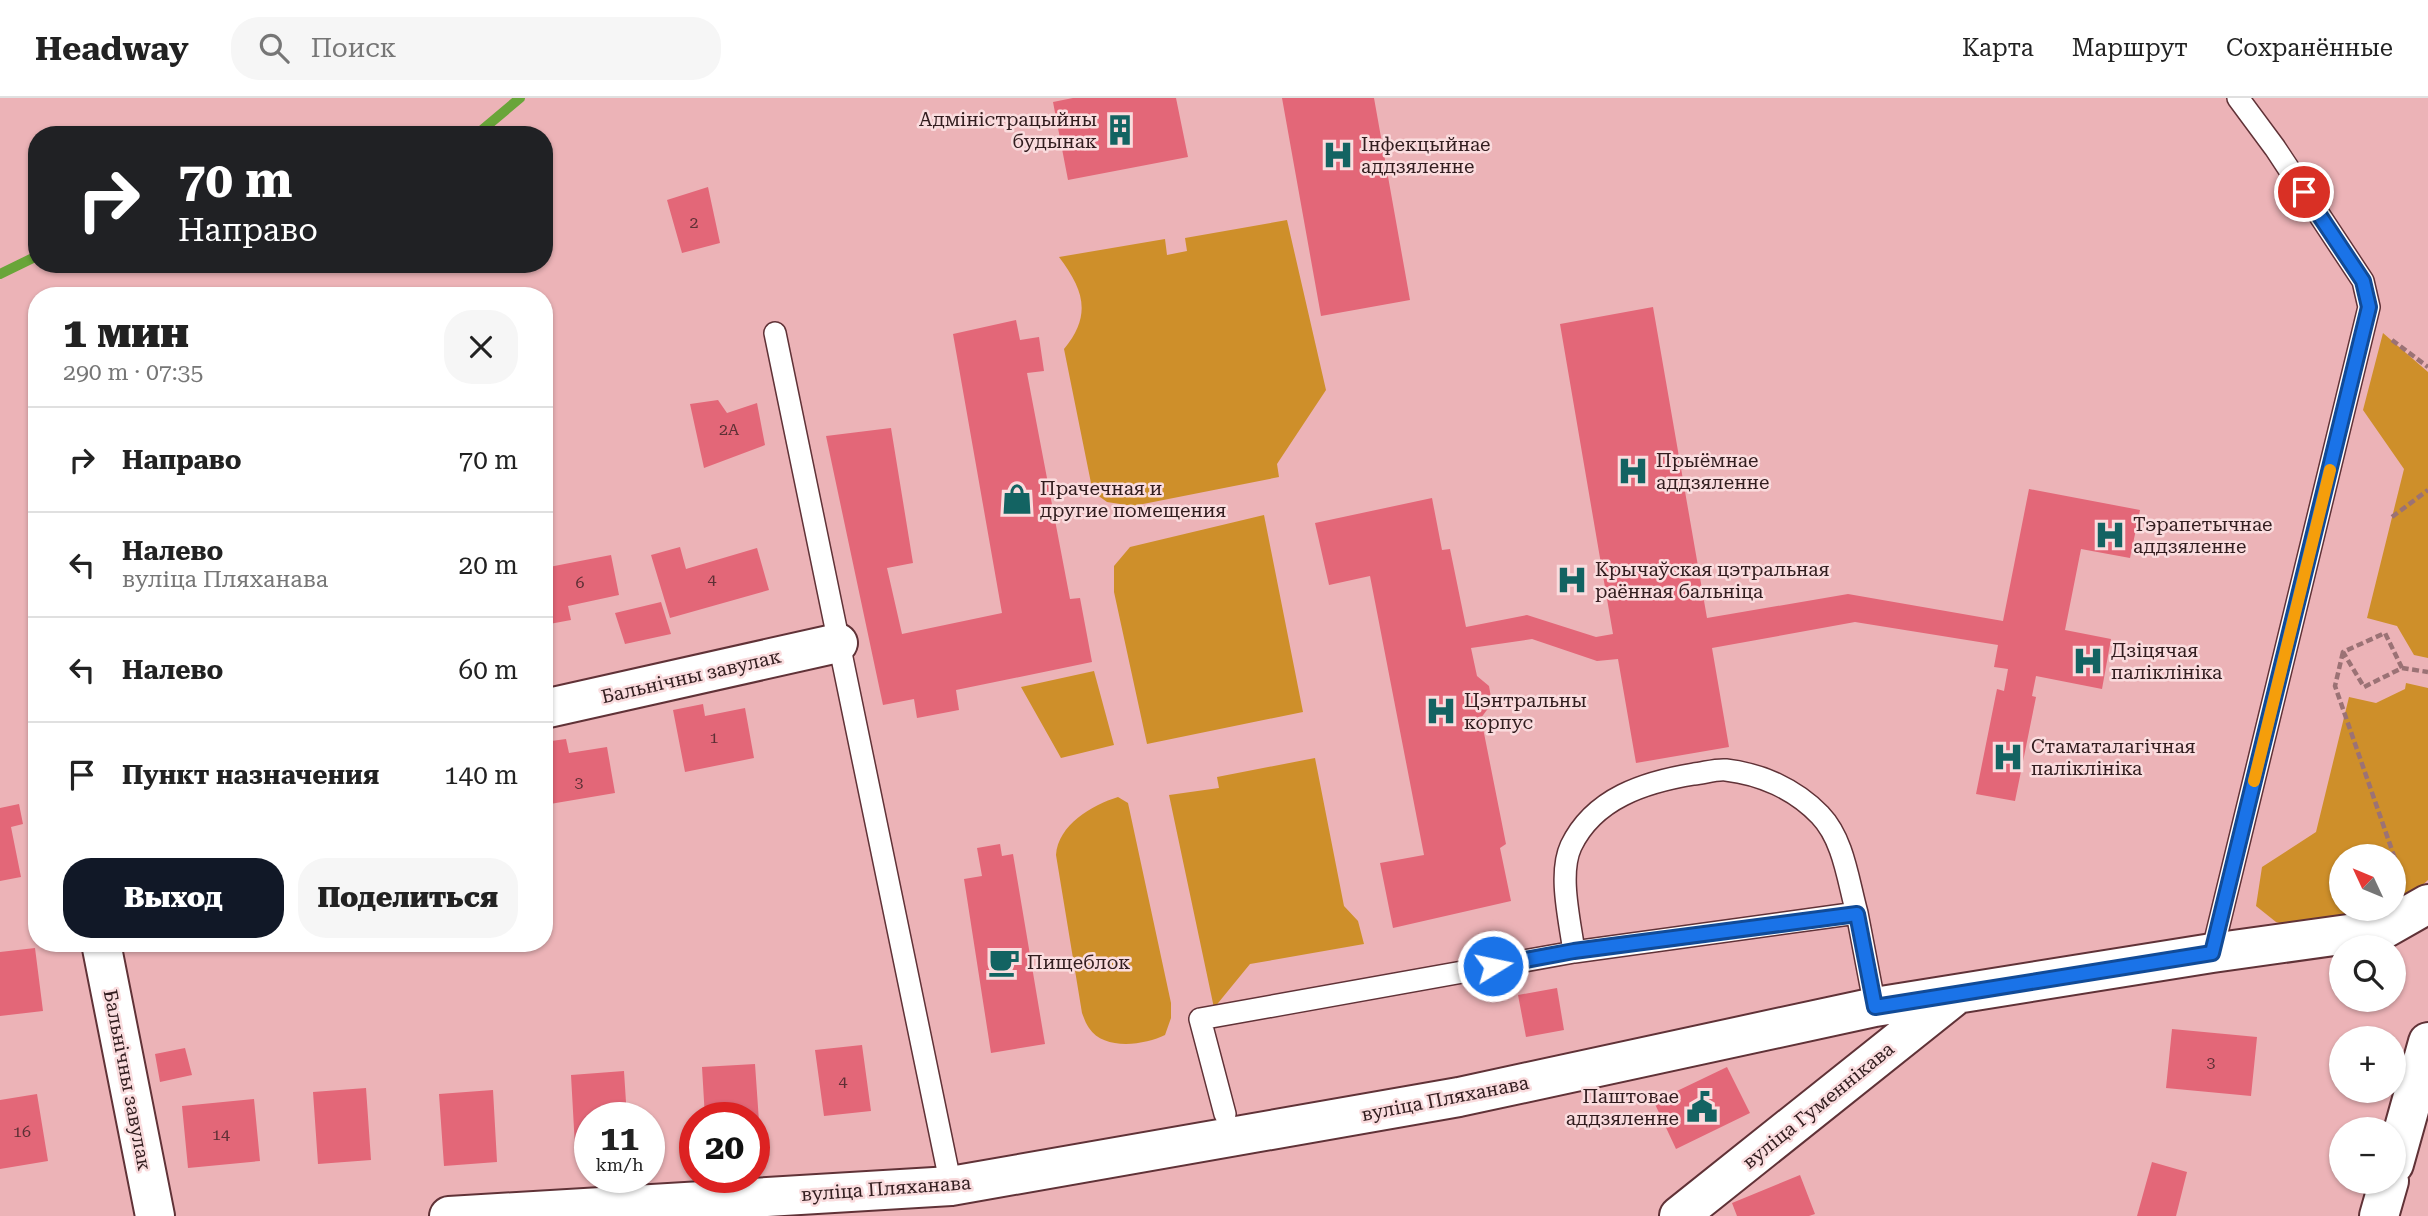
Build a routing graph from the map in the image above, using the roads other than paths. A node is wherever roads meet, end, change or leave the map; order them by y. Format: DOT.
graph roads {
  1 [pos="2238,98"];
  2 [pos="775,333"];
  3 [pos="838,643"];
  4 [pos="553,707"];
  5 [pos="2428,904"];
  6 [pos="1857,914"];
  7 [pos="1574,951"];
  8 [pos="103,952"];
  9 [pos="2212,953"];
  10 [pos="1958,994"];
  11 [pos="1875,1007"];
  12 [pos="2426,1054"];
  13 [pos="1225,1114"];
  14 [pos="2406,1123"];
  15 [pos="951,1186"];
  16 [pos="2385,1194"];
  17 [pos="156,1216"];
  18 [pos="449,1216"];
  19 [pos="1679,1216"];
  20 [pos="2379,1216"];
  1 -- 9 [label="lane"];
  2 -- 3 [label="lane"];
  3 -- 4 [label="street, Бальнічны завулак"];
  3 -- 15 [label="lane"];
  5 -- 9 [label="street, вуліца Пляханава"];
  6 -- 7 [label="lane"];
  6 -- 7 [label="lane"];
  6 -- 11 [label="lane"];
  7 -- 13 [label="lane"];
  8 -- 17 [label="street, Бальнічны завулак"];
  9 -- 10 [label="street, вуліца Пляханава"];
  10 -- 11 [label="street, вуліца Пляханава"];
  10 -- 19 [label="street, вуліца Гуменнікава"];
  11 -- 15 [label="street, вуліца Пляханава"];
  12 -- 14 [label="street"];
  15 -- 18 [label="street, вуліца Пляханава"];
  16 -- 20 [label="street"];
}
